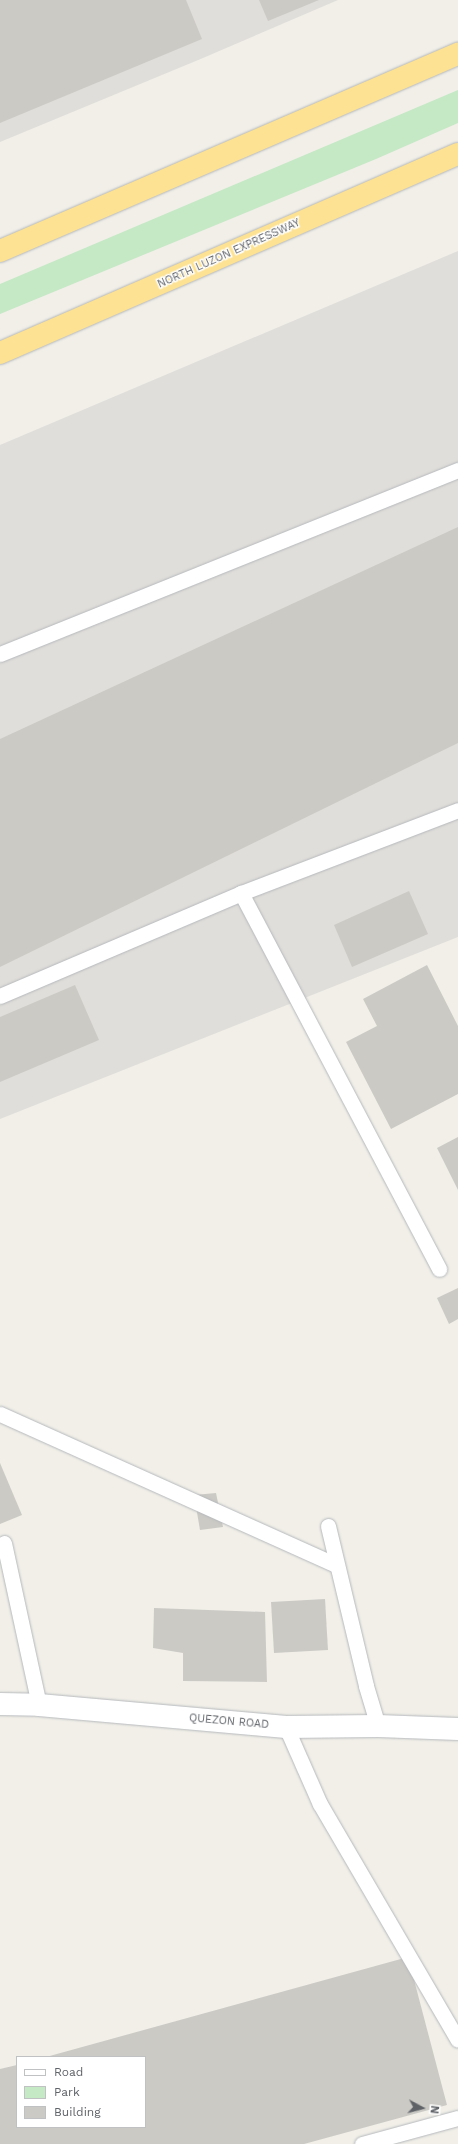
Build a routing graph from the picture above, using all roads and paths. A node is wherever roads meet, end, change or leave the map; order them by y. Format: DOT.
graph roads {
  1 [pos="458,54"];
  2 [pos="458,154"];
  3 [pos="0,251"];
  4 [pos="0,353"];
  5 [pos="458,470"];
  6 [pos="0,654"];
  7 [pos="458,810"];
  8 [pos="241,893"];
  9 [pos="0,996"];
  10 [pos="439,1269"];
  11 [pos="0,1414"];
  12 [pos="328,1526"];
  13 [pos="4,1543"];
  14 [pos="336,1565"];
  15 [pos="0,1704"];
  16 [pos="39,1705"];
  17 [pos="378,1726"];
  18 [pos="286,1727"];
  19 [pos="458,1729"];
  20 [pos="458,2040"];
  21 [pos="458,2118"];
  22 [pos="362,2144"];
  1 -- 3 [label="highway"];
  2 -- 4 [label="highway, NORTH LUZON EXPRESSWAY"];
  5 -- 6 [label="lane"];
  7 -- 8 [label="lane"];
  8 -- 9 [label="lane"];
  8 -- 10 [label="lane"];
  11 -- 14 [label="lane"];
  12 -- 14 [label="lane"];
  13 -- 16 [label="lane"];
  14 -- 17 [label="lane"];
  15 -- 16 [label="main road, QUEZON ROAD"];
  16 -- 18 [label="main road, QUEZON ROAD"];
  17 -- 18 [label="main road, QUEZON ROAD"];
  17 -- 19 [label="main road, QUEZON ROAD"];
  18 -- 20 [label="lane"];
  21 -- 22 [label="lane"];
}
